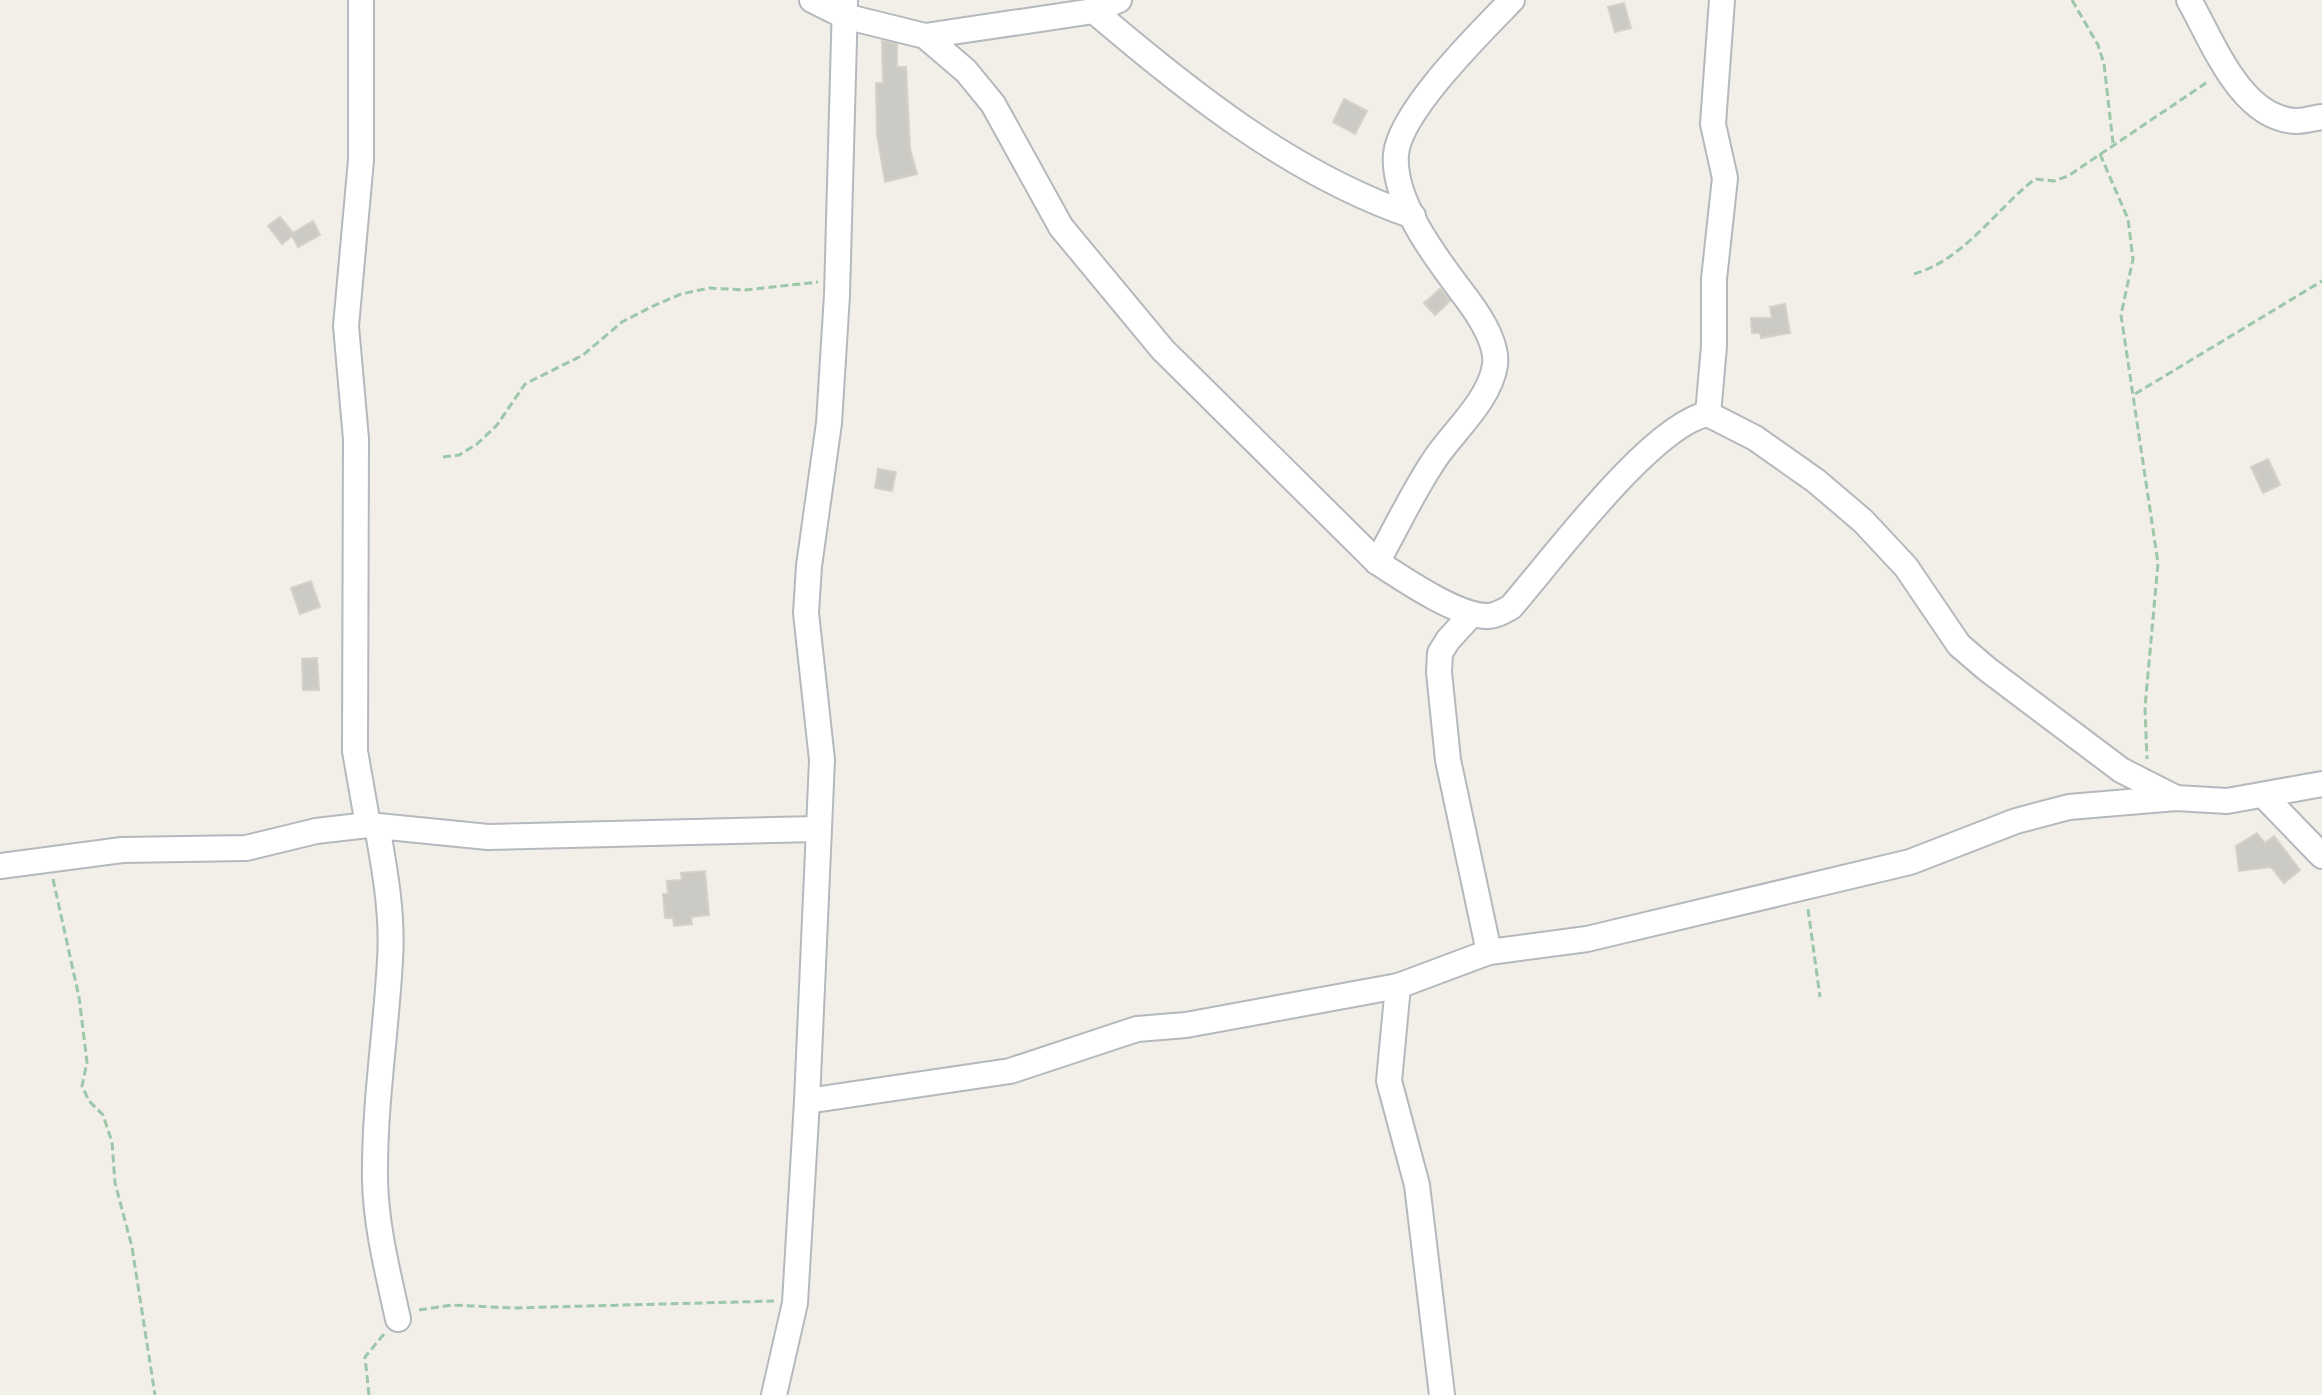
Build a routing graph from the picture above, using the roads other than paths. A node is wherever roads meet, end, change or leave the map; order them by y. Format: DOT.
graph roads {
  1 [pos="361,0"];
  2 [pos="812,0"];
  3 [pos="1119,0"];
  4 [pos="1512,0"];
  5 [pos="1722,0"];
  6 [pos="2189,0"];
  7 [pos="845,8"];
  8 [pos="1094,11"];
  9 [pos="925,36"];
  10 [pos="2322,117"];
  11 [pos="1413,216"];
  12 [pos="1708,414"];
  13 [pos="1377,562"];
  14 [pos="1472,614"];
  15 [pos="2322,784"];
  16 [pos="2264,796"];
  17 [pos="2176,798"];
  18 [pos="372,826"];
  19 [pos="817,829"];
  20 [pos="2322,856"];
  21 [pos="0,866"];
  22 [pos="1489,952"];
  23 [pos="1398,986"];
  24 [pos="807,1101"];
  25 [pos="398,1319"];
  26 [pos="774,1395"];
  27 [pos="1442,1395"];
  1 -- 18 [label="street"];
  2 -- 7 [label="street"];
  3 -- 8 [label="street"];
  4 -- 11 [label="street"];
  5 -- 12 [label="street"];
  6 -- 10 [label="street"];
  7 -- 9 [label="street"];
  7 -- 19 [label="street"];
  8 -- 9 [label="street"];
  8 -- 11 [label="street"];
  9 -- 13 [label="street"];
  11 -- 13 [label="street"];
  12 -- 14 [label="street"];
  12 -- 17 [label="street"];
  13 -- 14 [label="street"];
  14 -- 22 [label="street"];
  15 -- 16 [label="street"];
  16 -- 17 [label="street"];
  16 -- 20 [label="street"];
  17 -- 22 [label="street"];
  18 -- 19 [label="street"];
  18 -- 21 [label="street"];
  18 -- 25 [label="street"];
  19 -- 24 [label="street"];
  22 -- 23 [label="street"];
  23 -- 24 [label="street"];
  23 -- 27 [label="street"];
  24 -- 26 [label="street"];
}
